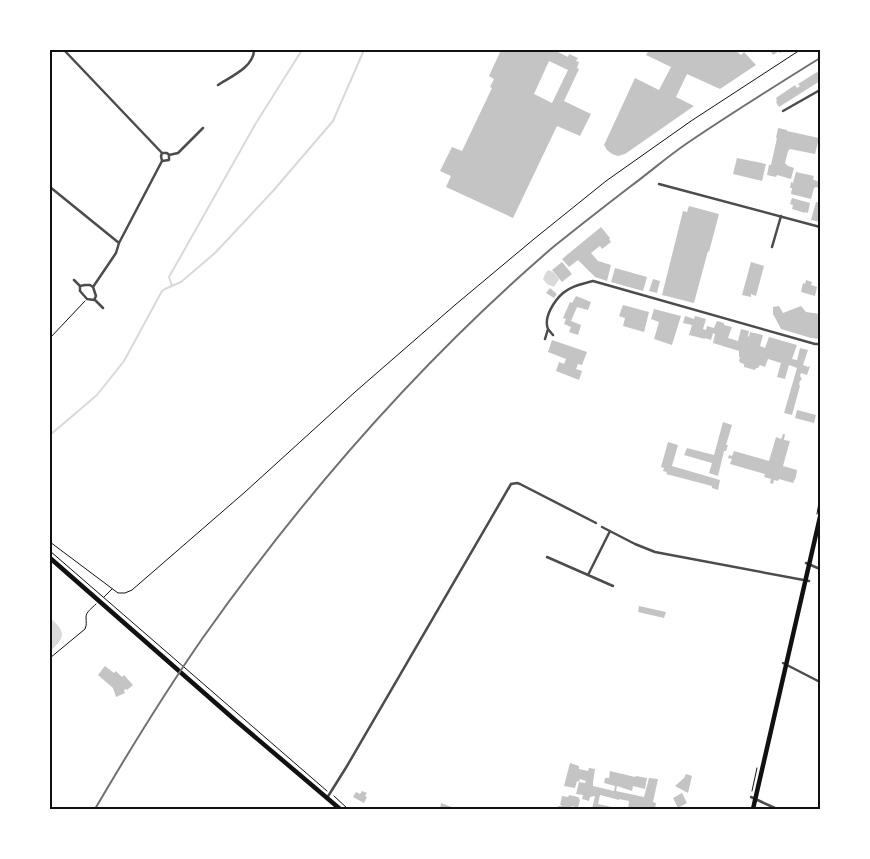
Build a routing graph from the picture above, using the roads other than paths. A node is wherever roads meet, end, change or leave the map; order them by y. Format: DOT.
graph roads {
  1 [pos="64,50"];
  2 [pos="254,50"];
  3 [pos="218,85"];
  4 [pos="820,90"];
  5 [pos="783,111"];
  6 [pos="202,128"];
  7 [pos="162,153"];
  8 [pos="169,154"];
  9 [pos="162,160"];
  10 [pos="658,184"];
  11 [pos="50,187"];
  12 [pos="781,216"];
  13 [pos="820,227"];
  14 [pos="119,243"];
  15 [pos="772,247"];
  16 [pos="74,280"];
  17 [pos="80,286"];
  18 [pos="93,287"];
  19 [pos="94,300"];
  20 [pos="103,308"];
  21 [pos="548,329"];
  22 [pos="553,335"];
  23 [pos="545,340"];
  24 [pos="820,344"];
  25 [pos="820,518"];
  26 [pos="596,524"];
  27 [pos="602,527"];
  28 [pos="610,531"];
  29 [pos="547,557"];
  30 [pos="50,558"];
  31 [pos="807,564"];
  32 [pos="820,569"];
  33 [pos="588,575"];
  34 [pos="807,580"];
  35 [pos="613,586"];
  36 [pos="784,664"];
  37 [pos="820,682"];
  38 [pos="327,798"];
  39 [pos="753,798"];
  40 [pos="340,809"];
  41 [pos="753,809"];
  42 [pos="778,809"];
  1 -- 7 [label="street"];
  2 -- 3 [label="street"];
  4 -- 5 [label="street"];
  6 -- 8 [label="street"];
  7 -- 8 [label="street"];
  7 -- 9 [label="street"];
  8 -- 9 [label="street"];
  9 -- 14 [label="street"];
  10 -- 12 [label="street"];
  11 -- 14 [label="street"];
  12 -- 13 [label="street"];
  12 -- 15 [label="street"];
  14 -- 18 [label="street"];
  16 -- 17 [label="street"];
  17 -- 18 [label="street"];
  17 -- 19 [label="street"];
  18 -- 19 [label="street"];
  19 -- 20 [label="street"];
  21 -- 22 [label="street"];
  21 -- 23 [label="street"];
  21 -- 24 [label="street"];
  25 -- 31 [label="main road"];
  26 -- 38 [label="street"];
  27 -- 28 [label="street"];
  28 -- 33 [label="street"];
  28 -- 34 [label="street"];
  29 -- 33 [label="street"];
  30 -- 38 [label="main road"];
  31 -- 32 [label="street"];
  31 -- 34 [label="main road"];
  33 -- 35 [label="street"];
  34 -- 36 [label="main road"];
  36 -- 37 [label="street"];
  36 -- 39 [label="main road"];
  38 -- 40 [label="main road"];
  39 -- 41 [label="main road"];
  39 -- 42 [label="street"];
}
